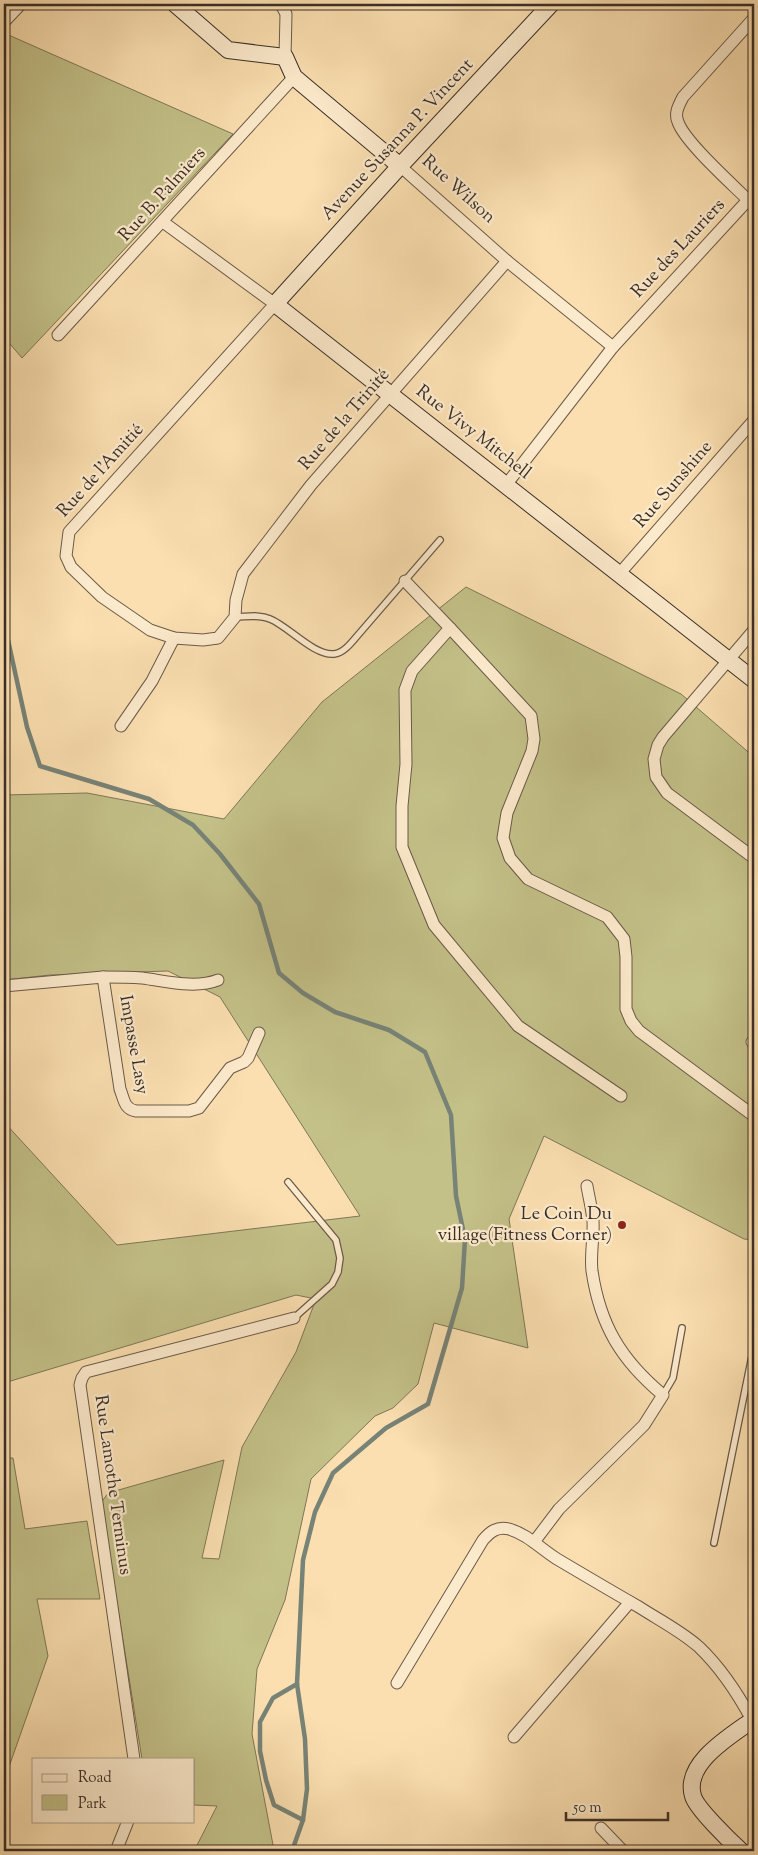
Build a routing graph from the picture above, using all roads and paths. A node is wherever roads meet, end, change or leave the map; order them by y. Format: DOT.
graph roads {
  1 [pos="21,4"];
  2 [pos="175,4"];
  3 [pos="281,4"];
  4 [pos="551,4"];
  5 [pos="754,18"];
  6 [pos="4,22"];
  7 [pos="286,56"];
  8 [pos="294,77"];
  9 [pos="400,166"];
  10 [pos="751,203"];
  11 [pos="163,222"];
  12 [pos="507,261"];
  13 [pos="275,304"];
  14 [pos="58,335"];
  15 [pos="613,347"];
  16 [pos="391,395"];
  17 [pos="754,420"];
  18 [pos="506,484"];
  19 [pos="440,540"];
  20 [pos="620,573"];
  21 [pos="405,581"];
  22 [pos="235,617"];
  23 [pos="450,628"];
  24 [pos="754,630"];
  25 [pos="174,638"];
  26 [pos="729,659"];
  27 [pos="754,680"];
  28 [pos="121,726"];
  29 [pos="754,858"];
  30 [pos="103,977"];
  31 [pos="218,980"];
  32 [pos="4,986"];
  33 [pos="259,1033"];
  34 [pos="621,1096"];
  35 [pos="754,1116"];
  36 [pos="288,1182"];
  37 [pos="587,1186"];
  38 [pos="294,1318"];
  39 [pos="682,1328"];
  40 [pos="754,1346"];
  41 [pos="663,1395"];
  42 [pos="534,1542"];
  43 [pos="714,1543"];
  44 [pos="630,1602"];
  45 [pos="397,1683"];
  46 [pos="753,1720"];
  47 [pos="514,1737"];
  48 [pos="134,1758"];
  49 [pos="128,1822"];
  50 [pos="601,1828"];
  51 [pos="734,1849"];
  52 [pos="116,1851"];
  53 [pos="623,1851"];
  1 -- 6 [label="street"];
  2 -- 7 [label="street"];
  3 -- 7 [label="street"];
  4 -- 9 [label="street, Avenue Susanna P. Vincent"];
  5 -- 10 [label="street, Rue des Lauriers"];
  7 -- 8 [label="street, Rue Wilson"];
  8 -- 9 [label="street, Rue Wilson"];
  8 -- 11 [label="street, Rue B. Palmiers"];
  9 -- 12 [label="street, Rue Wilson"];
  9 -- 13 [label="street, Avenue Susanna P. Vincent"];
  10 -- 15 [label="street, Rue des Lauriers"];
  11 -- 13 [label="street, Rue Vivy Mitchell"];
  11 -- 14 [label="street, Rue B. Palmiers"];
  12 -- 15 [label="street, Rue Wilson"];
  12 -- 16 [label="street, Rue de la Trinité"];
  13 -- 16 [label="street, Rue Vivy Mitchell"];
  13 -- 25 [label="street, Rue de l'Amitié"];
  15 -- 18 [label="street, Rue des Lauriers"];
  16 -- 18 [label="street, Rue Vivy Mitchell"];
  16 -- 22 [label="street, Rue de la Trinité"];
  17 -- 20 [label="street, Rue Sunshine"];
  18 -- 20 [label="street, Rue Vivy Mitchell"];
  19 -- 21 [label="lane"];
  20 -- 26 [label="street, Rue Vivy Mitchell"];
  21 -- 22 [label="lane"];
  21 -- 23 [label="street"];
  22 -- 25 [label="street, Rue de l'Amitié"];
  23 -- 34 [label="street"];
  23 -- 35 [label="street"];
  24 -- 26 [label="street"];
  25 -- 28 [label="street"];
  26 -- 27 [label="street, Rue Vivy Mitchell"];
  26 -- 29 [label="street"];
  30 -- 31 [label="street"];
  30 -- 32 [label="street, Impasse Lasy"];
  30 -- 33 [label="street, Impasse Lasy"];
  36 -- 38 [label="lane"];
  37 -- 41 [label="street"];
  38 -- 48 [label="street, Rue Lamothe Terminus"];
  39 -- 41 [label="lane"];
  40 -- 43 [label="lane"];
  41 -- 42 [label="street"];
  42 -- 44 [label="street"];
  42 -- 45 [label="street"];
  44 -- 46 [label="street"];
  44 -- 47 [label="street"];
  46 -- 51 [label="street"];
  49 -- 52 [label="street"];
  50 -- 53 [label="street"];
}
